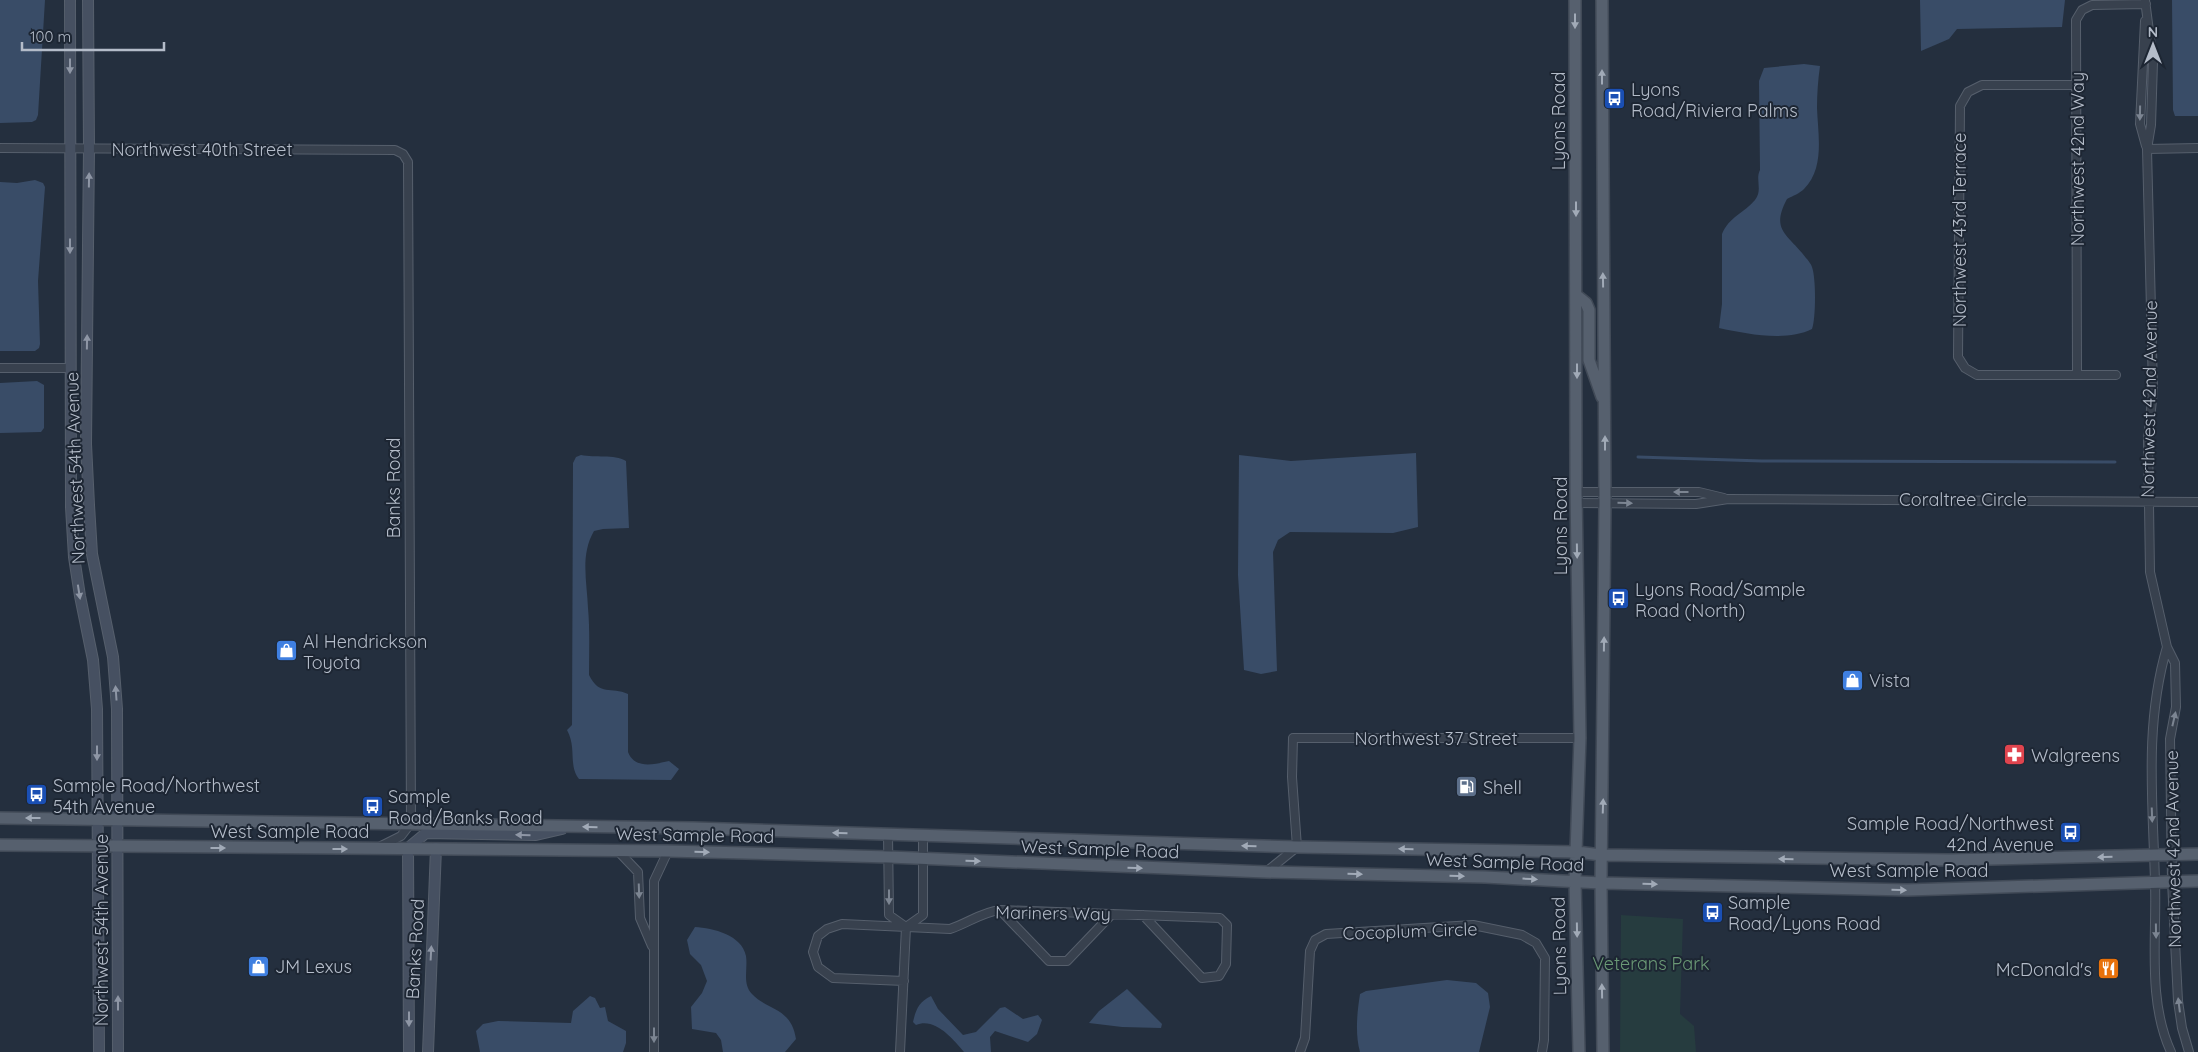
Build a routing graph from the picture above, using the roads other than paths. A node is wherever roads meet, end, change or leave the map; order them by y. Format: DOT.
graph roads {
  1 [pos="70,0"];
  2 [pos="88,0"];
  3 [pos="1575,0"];
  4 [pos="1602,0"];
  5 [pos="2146,2"];
  6 [pos="2076,85"];
  7 [pos="0,148"];
  8 [pos="70,148"];
  9 [pos="89,148"];
  10 [pos="2198,148"];
  11 [pos="2147,149"];
  12 [pos="403,154"];
  13 [pos="1576,295"];
  14 [pos="0,368"];
  15 [pos="70,368"];
  16 [pos="87,368"];
  17 [pos="2077,375"];
  18 [pos="2116,375"];
  19 [pos="1605,406"];
  20 [pos="1577,497"];
  21 [pos="1605,497"];
  22 [pos="1728,499"];
  23 [pos="2148,502"];
  24 [pos="2198,502"];
  25 [pos="2167,647"];
  26 [pos="1580,738"];
  27 [pos="0,818"];
  28 [pos="98,818"];
  29 [pos="117,819"];
  30 [pos="411,823"];
  31 [pos="570,826"];
  32 [pos="888,834"];
  33 [pos="923,836"];
  34 [pos="0,845"];
  35 [pos="98,846"];
  36 [pos="118,847"];
  37 [pos="1297,847"];
  38 [pos="408,848"];
  39 [pos="436,848"];
  40 [pos="374,849"];
  41 [pos="618,850"];
  42 [pos="668,851"];
  43 [pos="1577,852"];
  44 [pos="2172,854"];
  45 [pos="2198,854"];
  46 [pos="1601,855"];
  47 [pos="2154,855"];
  48 [pos="889,858"];
  49 [pos="924,859"];
  50 [pos="1266,872"];
  51 [pos="1575,881"];
  52 [pos="2198,881"];
  53 [pos="2155,882"];
  54 [pos="2172,882"];
  55 [pos="1601,883"];
  56 [pos="1000,910"];
  57 [pos="1112,914"];
  58 [pos="1144,915"];
  59 [pos="906,927"];
  60 [pos="653,950"];
  61 [pos="904,981"];
  62 [pos="99,1052"];
  63 [pos="118,1052"];
  64 [pos="409,1052"];
  65 [pos="428,1052"];
  66 [pos="654,1052"];
  67 [pos="900,1052"];
  68 [pos="1300,1052"];
  69 [pos="1542,1052"];
  70 [pos="1579,1052"];
  71 [pos="1603,1052"];
  72 [pos="2171,1052"];
  73 [pos="2189,1052"];
  1 -- 8 [label="street, Northwest 54th Avenue, one-way"];
  2 -- 9 [label="street, Northwest 54th Avenue"];
  3 -- 13 [label="main road, Lyons Road, one-way"];
  19 -- 4 [label="main road, one-way"];
  5 -- 6 [label="street, Northwest 42nd Way"];
  5 -- 11 [label="street, Northwest 42nd Avenue"];
  5 -- 11 [label="street, Northwest 42nd Avenue, one-way"];
  6 -- 17 [label="street, Northwest 42nd Way"];
  6 -- 17 [label="street, Northwest 43rd Terrace"];
  7 -- 8 [label="street, Northwest 40th Street"];
  8 -- 9 [label="street, Northwest 40th Street"];
  8 -- 15 [label="street, Northwest 54th Avenue, one-way"];
  9 -- 12 [label="street, Northwest 40th Street"];
  16 -- 9 [label="street, Northwest 54th Avenue, one-way"];
  10 -- 11 [label="street"];
  11 -- 23 [label="street, Northwest 42nd Avenue"];
  12 -- 30 [label="street, Banks Road"];
  13 -- 19 [label="main road"];
  13 -- 20 [label="main road, Lyons Road, one-way"];
  14 -- 15 [label="street"];
  15 -- 16 [label="street"];
  15 -- 28 [label="street, Northwest 54th Avenue, one-way"];
  29 -- 16 [label="street, Northwest 54th Avenue, one-way"];
  17 -- 18 [label="street"];
  21 -- 19 [label="main road, one-way"];
  20 -- 21 [label="street, Coraltree Circle"];
  20 -- 26 [label="main road, Lyons Road, one-way"];
  21 -- 22 [label="street, Coraltree Circle, one-way"];
  22 -- 21 [label="street, Coraltree Circle, one-way"];
  46 -- 21 [label="main road, one-way"];
  22 -- 23 [label="street, Coraltree Circle"];
  23 -- 24 [label="street, Coraltree Circle"];
  23 -- 25 [label="street, Northwest 42nd Avenue"];
  44 -- 25 [label="street, Northwest 42nd Avenue, one-way"];
  25 -- 47 [label="street, Northwest 42nd Avenue, one-way"];
  26 -- 37 [label="street, Northwest 37 Street"];
  26 -- 43 [label="main road, Lyons Road"];
  28 -- 27 [label="main road, West Sample Road, one-way"];
  28 -- 29 [label="main road, West Sample Road"];
  28 -- 35 [label="street, Northwest 54th Avenue"];
  29 -- 30 [label="main road, West Sample Road"];
  29 -- 36 [label="street, Northwest 54th Avenue"];
  30 -- 31 [label="main road, West Sample Road"];
  30 -- 40 [label="street"];
  32 -- 31 [label="main road, West Sample Road, one-way"];
  31 -- 38 [label="street, one-way"];
  32 -- 33 [label="main road, West Sample Road"];
  32 -- 48 [label="street"];
  37 -- 33 [label="main road, West Sample Road, one-way"];
  33 -- 49 [label="street"];
  34 -- 35 [label="main road, West Sample Road"];
  35 -- 36 [label="main road, West Sample Road"];
  35 -- 62 [label="street, Northwest 54th Avenue"];
  36 -- 40 [label="main road, West Sample Road, one-way"];
  63 -- 36 [label="street, Northwest 54th Avenue, one-way"];
  43 -- 37 [label="main road, West Sample Road, one-way"];
  37 -- 50 [label="street"];
  38 -- 39 [label="main road, West Sample Road"];
  38 -- 40 [label="main road, West Sample Road"];
  38 -- 64 [label="street, Banks Road, one-way"];
  39 -- 41 [label="main road, West Sample Road"];
  65 -- 39 [label="street, Banks Road, one-way"];
  41 -- 42 [label="main road, West Sample Road"];
  41 -- 60 [label="street, one-way"];
  42 -- 48 [label="main road, West Sample Road, one-way"];
  42 -- 60 [label="street"];
  43 -- 46 [label="main road, West Sample Road"];
  43 -- 51 [label="main road, Lyons Road"];
  44 -- 45 [label="main road, West Sample Road"];
  44 -- 47 [label="main road, West Sample Road"];
  44 -- 54 [label="street, Northwest 42nd Avenue"];
  47 -- 46 [label="main road, West Sample Road, one-way"];
  46 -- 55 [label="main road"];
  47 -- 53 [label="street, Northwest 42nd Avenue"];
  48 -- 49 [label="main road, West Sample Road"];
  48 -- 59 [label="street, one-way"];
  49 -- 50 [label="main road, West Sample Road, one-way"];
  49 -- 59 [label="street"];
  50 -- 51 [label="main road, West Sample Road, one-way"];
  51 -- 55 [label="main road, West Sample Road"];
  51 -- 70 [label="main road, Lyons Road, one-way"];
  52 -- 54 [label="main road, West Sample Road"];
  53 -- 54 [label="main road, West Sample Road"];
  55 -- 53 [label="main road, West Sample Road, one-way"];
  53 -- 72 [label="street, Northwest 42nd Avenue, one-way"];
  73 -- 54 [label="street, Northwest 42nd Avenue, one-way"];
  71 -- 55 [label="main road, one-way"];
  56 -- 57 [label="street, Mariners Way"];
  56 -- 57 [label="street"];
  56 -- 59 [label="street, Mariners Way"];
  57 -- 58 [label="street, Mariners Way"];
  58 -- 58 [label="street, Mariners Way"];
  59 -- 61 [label="street"];
  59 -- 61 [label="street, Mariners Way"];
  60 -- 66 [label="street, one-way"];
  61 -- 67 [label="street"];
  68 -- 69 [label="street, Cocoplum Circle"];
}
